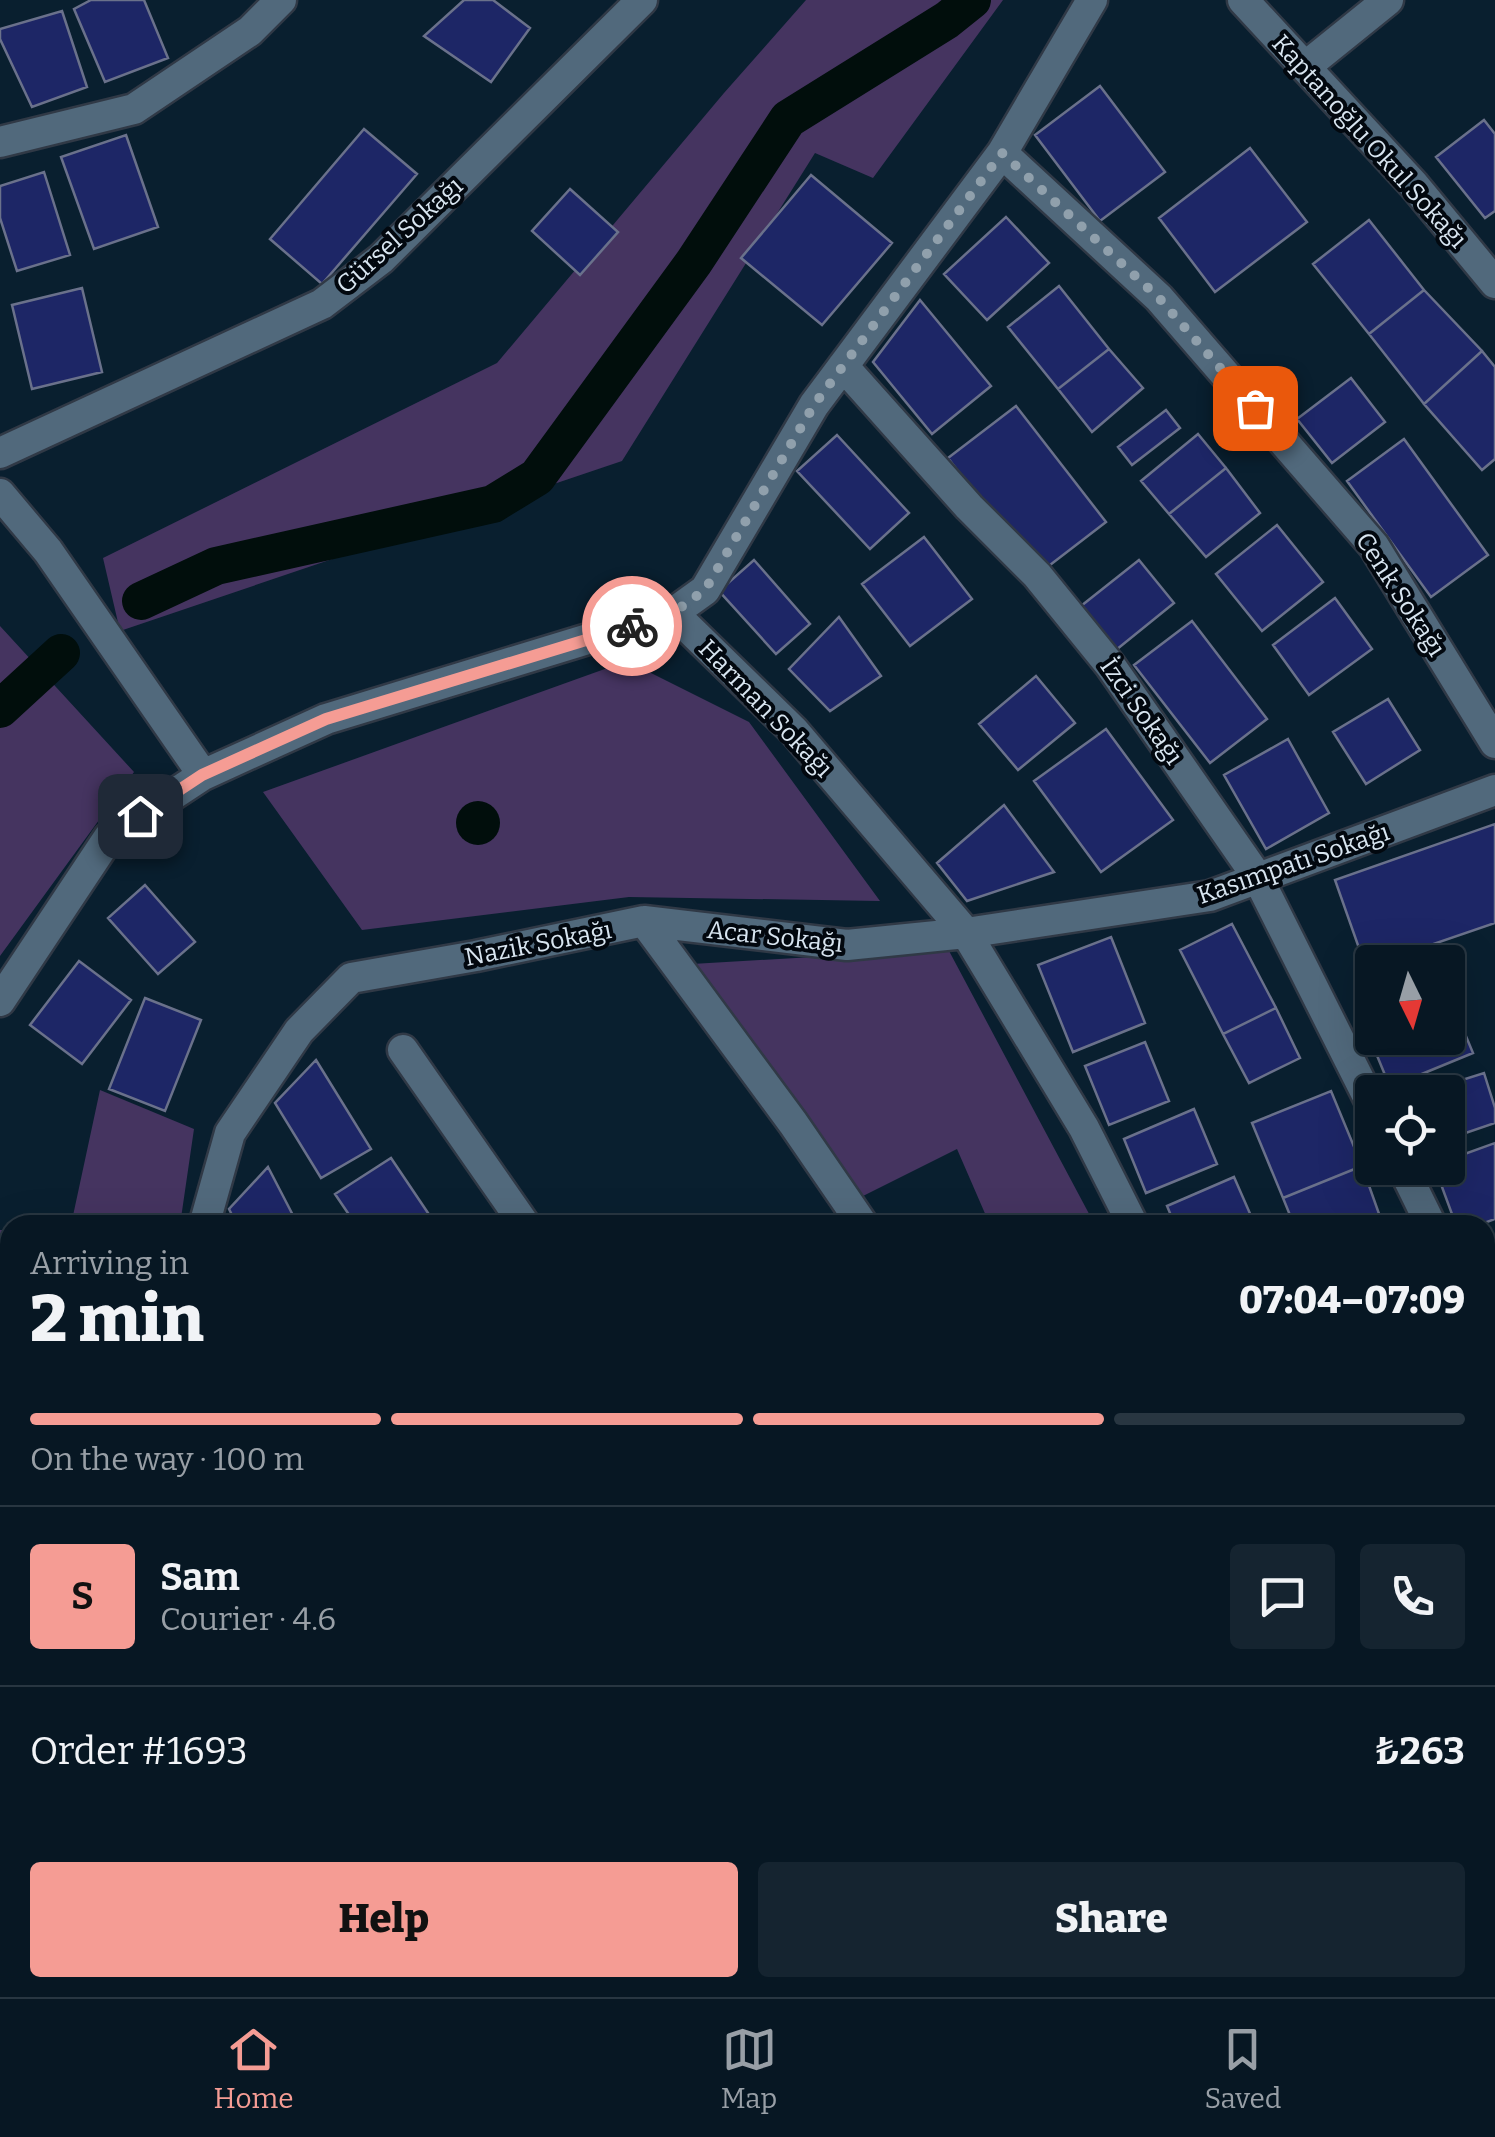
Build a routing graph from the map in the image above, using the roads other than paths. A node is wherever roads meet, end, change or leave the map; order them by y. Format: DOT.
graph roads {
  1 [pos="281,0"];
  2 [pos="642,0"];
  3 [pos="1092,0"];
  4 [pos="1244,0"];
  5 [pos="1388,0"];
  6 [pos="1305,67"];
  7 [pos="0,142"];
  8 [pos="1002,153"];
  9 [pos="1495,282"];
  10 [pos="844,366"];
  11 [pos="0,453"];
  12 [pos="0,494"];
  13 [pos="673,613"];
  14 [pos="1495,743"];
  15 [pos="202,775"];
  16 [pos="1495,790"];
  17 [pos="1258,878"];
  18 [pos="644,921"];
  19 [pos="966,933"];
  20 [pos="0,1001"];
  21 [pos="403,1050"];
  22 [pos="1357,1075"];
  23 [pos="1411,1185"];
  24 [pos="207,1215"];
  25 [pos="519,1215"];
  26 [pos="856,1215"];
  27 [pos="1128,1215"];
  28 [pos="1426,1215"];
  1 -- 7 [label="street"];
  2 -- 11 [label="street, Gürsel Sokağı"];
  3 -- 8 [label="street"];
  4 -- 6 [label="street, Kaptanoğlu Okul Sokağı"];
  5 -- 6 [label="street"];
  6 -- 9 [label="street, Kaptanoğlu Okul Sokağı"];
  8 -- 10 [label="street"];
  8 -- 14 [label="street, Cenk Sokağı"];
  10 -- 13 [label="street"];
  10 -- 17 [label="street, İzci Sokağı"];
  12 -- 15 [label="street"];
  13 -- 15 [label="street"];
  13 -- 19 [label="street, Harman Sokağı"];
  15 -- 20 [label="street"];
  16 -- 17 [label="street, Kasımpatı Sokağı"];
  17 -- 19 [label="street, Kasımpatı Sokağı"];
  17 -- 22 [label="street, İzci Sokağı"];
  18 -- 19 [label="street, Acar Sokağı"];
  18 -- 24 [label="street, Nazik Sokağı"];
  18 -- 26 [label="street, Nazik Sokağı"];
  19 -- 27 [label="street, Harman Sokağı"];
  21 -- 25 [label="street"];
  23 -- 28 [label="street"];
}
